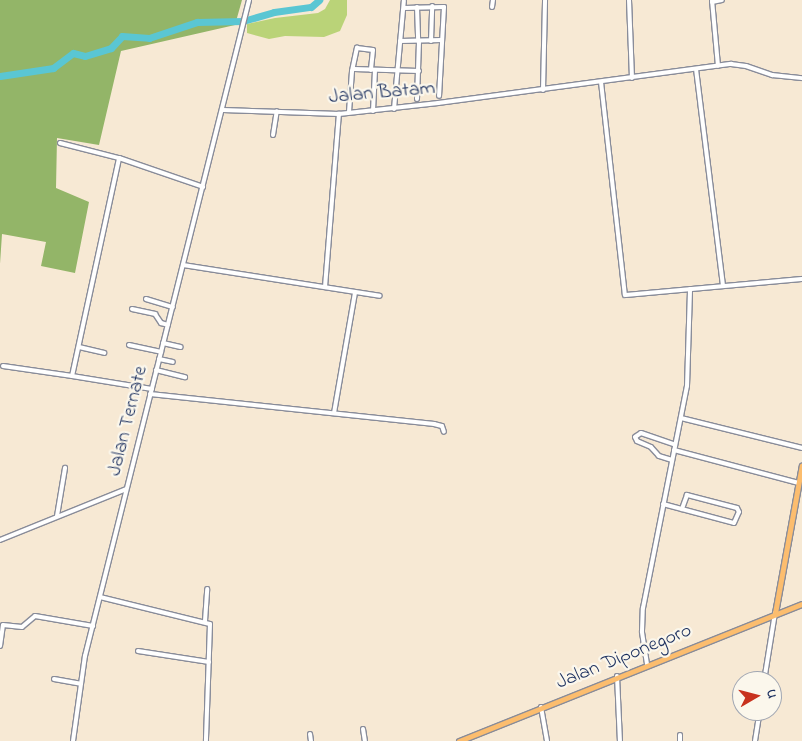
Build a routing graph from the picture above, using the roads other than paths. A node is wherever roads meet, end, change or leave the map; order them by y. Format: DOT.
graph roads {
  1 [pos="249,0"];
  2 [pos="404,0"];
  3 [pos="493,0"];
  4 [pos="545,0"];
  5 [pos="629,0"];
  6 [pos="722,0"];
  7 [pos="712,1"];
  8 [pos="432,6"];
  9 [pos="417,7"];
  10 [pos="492,7"];
  11 [pos="404,8"];
  12 [pos="442,40"];
  13 [pos="400,41"];
  14 [pos="418,41"];
  15 [pos="431,41"];
  16 [pos="718,66"];
  17 [pos="696,68"];
  18 [pos="354,69"];
  19 [pos="373,70"];
  20 [pos="419,71"];
  21 [pos="397,72"];
  22 [pos="632,78"];
  23 [pos="802,78"];
  24 [pos="601,82"];
  25 [pos="543,90"];
  26 [pos="439,96"];
  27 [pos="417,99"];
  28 [pos="394,109"];
  29 [pos="223,110"];
  30 [pos="277,111"];
  31 [pos="373,111"];
  32 [pos="349,112"];
  33 [pos="339,114"];
  34 [pos="273,135"];
  35 [pos="60,143"];
  36 [pos="119,158"];
  37 [pos="203,186"];
  38 [pos="183,265"];
  39 [pos="802,279"];
  40 [pos="723,285"];
  41 [pos="324,287"];
  42 [pos="690,289"];
  43 [pos="355,293"];
  44 [pos="380,296"];
  45 [pos="146,300"];
  46 [pos="173,306"];
  47 [pos="132,310"];
  48 [pos="168,325"];
  49 [pos="163,343"];
  50 [pos="129,345"];
  51 [pos="79,347"];
  52 [pos="181,347"];
  53 [pos="104,352"];
  54 [pos="161,352"];
  55 [pos="159,359"];
  56 [pos="173,362"];
  57 [pos="3,366"];
  58 [pos="156,370"];
  59 [pos="72,376"];
  60 [pos="185,377"];
  61 [pos="152,389"];
  62 [pos="150,394"];
  63 [pos="334,413"];
  64 [pos="681,418"];
  65 [pos="444,432"];
  66 [pos="675,447"];
  67 [pos="802,448"];
  68 [pos="672,460"];
  69 [pos="802,465"];
  70 [pos="65,468"];
  71 [pos="799,483"];
  72 [pos="126,489"];
  73 [pos="799,499"];
  74 [pos="663,504"];
  75 [pos="682,509"];
  76 [pos="57,516"];
  77 [pos="0,540"];
  78 [pos="208,588"];
  79 [pos="100,598"];
  80 [pos="802,604"];
  81 [pos="775,613"];
  82 [pos="205,621"];
  83 [pos="2,625"];
  84 [pos="93,626"];
  85 [pos="0,646"];
  86 [pos="138,651"];
  87 [pos="209,662"];
  88 [pos="647,664"];
  89 [pos="766,671"];
  90 [pos="618,676"];
  91 [pos="54,679"];
  92 [pos="81,684"];
  93 [pos="542,707"];
  94 [pos="758,721"];
  95 [pos="363,729"];
  96 [pos="310,734"];
  97 [pos="680,735"];
  98 [pos="73,741"];
  99 [pos="206,741"];
  100 [pos="311,741"];
  101 [pos="365,741"];
  102 [pos="459,741"];
  103 [pos="547,741"];
  104 [pos="620,741"];
  105 [pos="680,741"];
  106 [pos="755,741"];
  1 -- 29 [label="street, Jalan Ternate"];
  2 -- 11 [label="street"];
  3 -- 10 [label="street"];
  4 -- 25 [label="street"];
  5 -- 22 [label="street"];
  6 -- 7 [label="street"];
  7 -- 16 [label="street"];
  8 -- 9 [label="street"];
  8 -- 12 [label="street"];
  8 -- 15 [label="street"];
  9 -- 11 [label="street"];
  9 -- 14 [label="street"];
  11 -- 13 [label="street"];
  12 -- 15 [label="street"];
  12 -- 26 [label="street"];
  13 -- 14 [label="street"];
  13 -- 21 [label="street"];
  14 -- 15 [label="street"];
  14 -- 20 [label="street"];
  16 -- 17 [label="street, Jalan Batam"];
  16 -- 23 [label="street, Jalan Batam"];
  17 -- 22 [label="street, Jalan Batam"];
  17 -- 40 [label="street"];
  18 -- 19 [label="street"];
  18 -- 19 [label="street"];
  18 -- 32 [label="street"];
  19 -- 21 [label="street"];
  19 -- 31 [label="street"];
  20 -- 21 [label="street"];
  20 -- 27 [label="street"];
  21 -- 28 [label="street"];
  22 -- 24 [label="street, Jalan Batam"];
  24 -- 25 [label="street, Jalan Batam"];
  24 -- 42 [label="street"];
  25 -- 28 [label="street, Jalan Batam"];
  28 -- 31 [label="street, Jalan Batam"];
  29 -- 30 [label="street, Jalan Batam"];
  29 -- 37 [label="street, Jalan Ternate"];
  30 -- 33 [label="street, Jalan Batam"];
  30 -- 34 [label="street"];
  31 -- 32 [label="street, Jalan Batam"];
  32 -- 33 [label="street, Jalan Batam"];
  33 -- 41 [label="street"];
  35 -- 36 [label="street"];
  36 -- 37 [label="street"];
  36 -- 51 [label="street"];
  37 -- 38 [label="street, Jalan Ternate"];
  38 -- 41 [label="street"];
  38 -- 46 [label="street, Jalan Ternate"];
  39 -- 40 [label="street"];
  40 -- 42 [label="street"];
  41 -- 43 [label="street"];
  42 -- 64 [label="street"];
  43 -- 44 [label="street"];
  43 -- 63 [label="street"];
  45 -- 46 [label="street"];
  46 -- 48 [label="street, Jalan Ternate"];
  47 -- 48 [label="street"];
  48 -- 49 [label="street, Jalan Ternate"];
  49 -- 52 [label="street"];
  49 -- 54 [label="street, Jalan Ternate"];
  50 -- 54 [label="street"];
  51 -- 53 [label="street"];
  51 -- 59 [label="street"];
  54 -- 55 [label="street, Jalan Ternate"];
  55 -- 56 [label="street"];
  55 -- 58 [label="street, Jalan Ternate"];
  57 -- 59 [label="street"];
  58 -- 60 [label="street"];
  58 -- 61 [label="street, Jalan Ternate"];
  59 -- 61 [label="street"];
  61 -- 62 [label="street, Jalan Ternate"];
  62 -- 63 [label="street"];
  62 -- 72 [label="street, Jalan Ternate"];
  63 -- 65 [label="street"];
  64 -- 66 [label="street"];
  64 -- 67 [label="street"];
  66 -- 68 [label="street"];
  66 -- 68 [label="street"];
  66 -- 71 [label="street"];
  68 -- 74 [label="street"];
  69 -- 71 [label="main road"];
  70 -- 76 [label="street"];
  71 -- 73 [label="main road"];
  72 -- 76 [label="street"];
  72 -- 79 [label="street, Jalan Ternate"];
  73 -- 81 [label="main road"];
  74 -- 75 [label="street"];
  74 -- 88 [label="street"];
  75 -- 75 [label="street"];
  76 -- 77 [label="street"];
  78 -- 82 [label="street"];
  79 -- 82 [label="street"];
  79 -- 84 [label="street, Jalan Ternate"];
  80 -- 81 [label="main road, Jalan Diponegoro"];
  81 -- 88 [label="main road, Jalan Diponegoro"];
  81 -- 89 [label="street"];
  82 -- 87 [label="street"];
  83 -- 84 [label="street"];
  83 -- 85 [label="street"];
  84 -- 92 [label="street, Jalan Ternate"];
  86 -- 87 [label="street"];
  87 -- 99 [label="street"];
  88 -- 90 [label="main road, Jalan Diponegoro"];
  90 -- 93 [label="main road, Jalan Diponegoro"];
  90 -- 104 [label="street"];
  91 -- 92 [label="street"];
  92 -- 98 [label="street, Jalan Ternate"];
  93 -- 102 [label="main road, Jalan Diponegoro"];
  93 -- 103 [label="street"];
  94 -- 106 [label="street"];
  95 -- 101 [label="street"];
  96 -- 100 [label="street"];
  97 -- 105 [label="street"];
}
